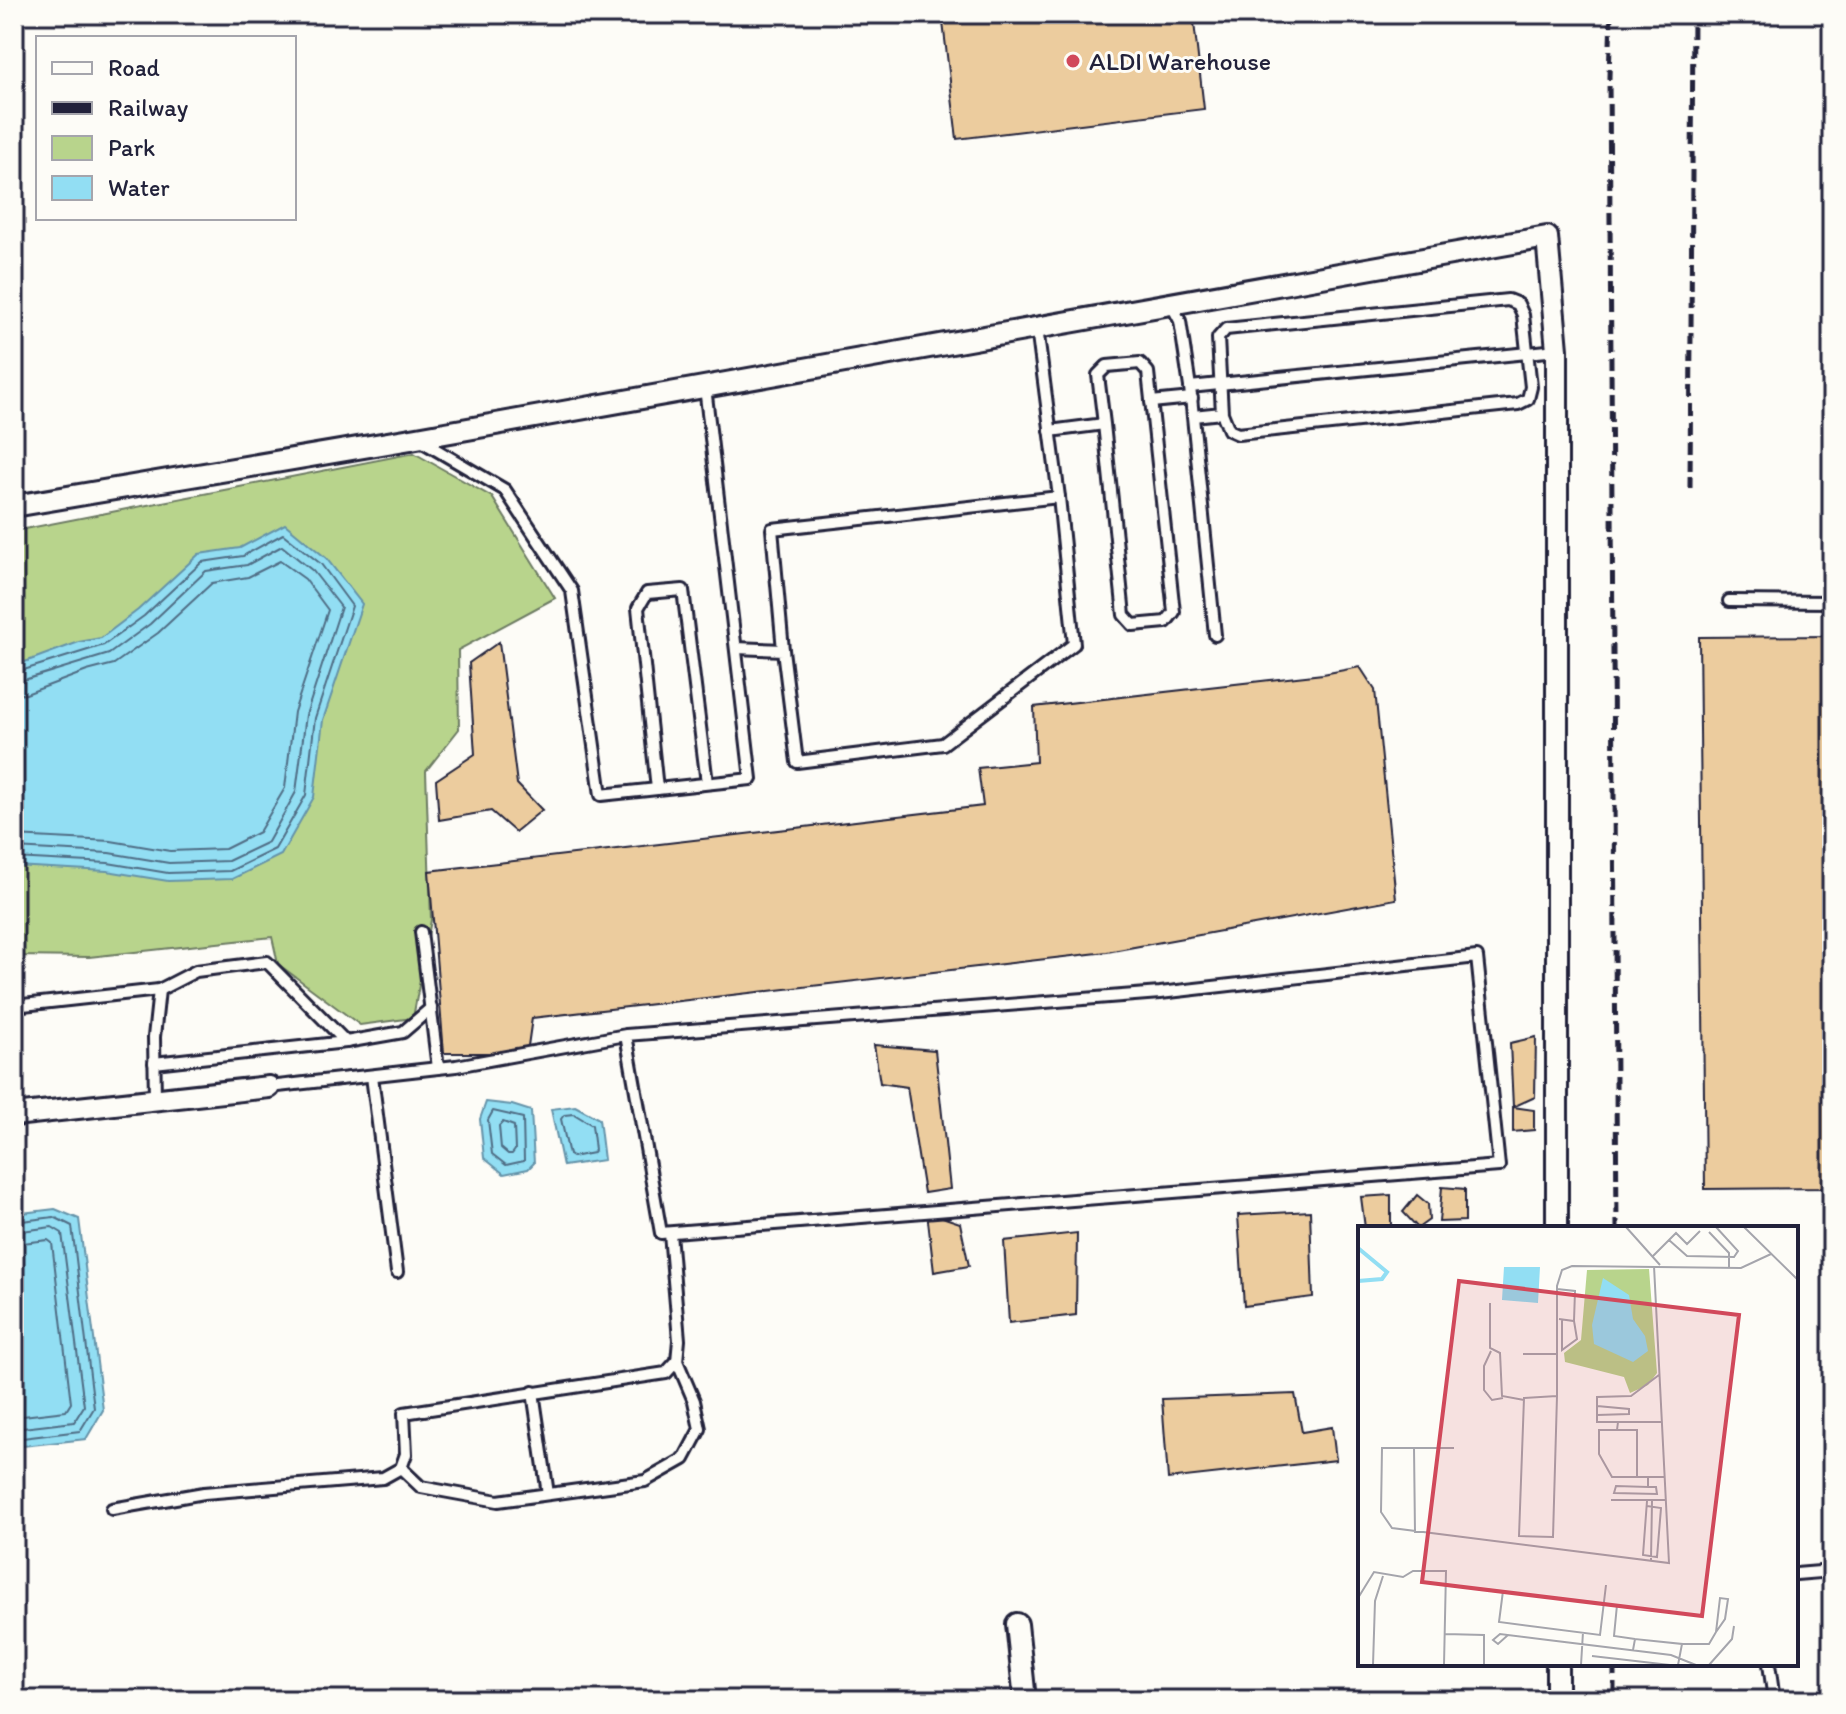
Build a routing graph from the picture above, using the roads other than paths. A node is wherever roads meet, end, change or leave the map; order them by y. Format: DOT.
graph roads {
  1 [pos="1171,304"];
  2 [pos="1037,328"];
  3 [pos="1557,350"];
  4 [pos="1528,352"];
  5 [pos="1219,384"];
  6 [pos="705,387"];
  7 [pos="1191,392"];
  8 [pos="1151,402"];
  9 [pos="1222,413"];
  10 [pos="1193,416"];
  11 [pos="1104,424"];
  12 [pos="1050,431"];
  13 [pos="417,438"];
  14 [pos="1059,497"];
  15 [pos="14,506"];
  16 [pos="1729,601"];
  17 [pos="1832,602"];
  18 [pos="1215,635"];
  19 [pos="736,648"];
  20 [pos="783,650"];
  21 [pos="707,783"];
  22 [pos="657,789"];
  23 [pos="421,932"];
  24 [pos="159,990"];
  25 [pos="14,1006"];
  26 [pos="431,1008"];
  27 [pos="626,1035"];
  28 [pos="346,1042"];
  29 [pos="154,1063"];
  30 [pos="438,1068"];
  31 [pos="372,1076"];
  32 [pos="269,1087"];
  33 [pos="155,1099"];
  34 [pos="14,1115"];
  35 [pos="1557,1226"];
  36 [pos="670,1233"];
  37 [pos="397,1272"];
  38 [pos="677,1361"];
  39 [pos="533,1392"];
  40 [pos="401,1468"];
  41 [pos="548,1494"];
  42 [pos="112,1509"];
  43 [pos="1832,1571"];
  44 [pos="1798,1574"];
  45 [pos="1017,1624"];
  46 [pos="1557,1666"];
  47 [pos="1769,1666"];
  48 [pos="1025,1700"];
  49 [pos="1557,1700"];
  50 [pos="1774,1700"];
  1 -- 2 [label="street"];
  1 -- 3 [label="street"];
  1 -- 7 [label="lane"];
  2 -- 6 [label="street"];
  2 -- 12 [label="lane"];
  3 -- 4 [label="lane"];
  3 -- 35 [label="street"];
  4 -- 5 [label="lane"];
  4 -- 5 [label="lane"];
  4 -- 9 [label="lane"];
  5 -- 7 [label="lane"];
  5 -- 9 [label="lane"];
  6 -- 13 [label="street"];
  6 -- 19 [label="lane"];
  7 -- 8 [label="lane"];
  7 -- 10 [label="lane"];
  8 -- 11 [label="lane"];
  8 -- 11 [label="lane"];
  9 -- 10 [label="lane"];
  10 -- 18 [label="lane"];
  11 -- 12 [label="lane"];
  12 -- 14 [label="lane"];
  13 -- 15 [label="street"];
  13 -- 22 [label="lane"];
  14 -- 20 [label="lane"];
  14 -- 20 [label="lane"];
  16 -- 17 [label="lane"];
  19 -- 20 [label="lane"];
  19 -- 21 [label="lane"];
  21 -- 22 [label="lane"];
  21 -- 22 [label="lane"];
  23 -- 26 [label="lane"];
  24 -- 25 [label="lane"];
  24 -- 28 [label="lane"];
  24 -- 29 [label="lane"];
  26 -- 28 [label="lane"];
  26 -- 30 [label="lane"];
  27 -- 30 [label="lane"];
  27 -- 36 [label="lane"];
  27 -- 36 [label="lane"];
  28 -- 29 [label="lane"];
  29 -- 33 [label="lane"];
  30 -- 31 [label="lane"];
  31 -- 32 [label="lane"];
  31 -- 37 [label="lane"];
  32 -- 33 [label="street"];
  33 -- 34 [label="street"];
  36 -- 38 [label="lane"];
  38 -- 39 [label="lane"];
  38 -- 41 [label="lane"];
  39 -- 40 [label="lane"];
  39 -- 41 [label="lane"];
  40 -- 41 [label="lane"];
  40 -- 42 [label="lane"];
  43 -- 44 [label="lane"];
  45 -- 48 [label="street"];
  46 -- 49 [label="street"];
  47 -- 50 [label="lane"];
}
